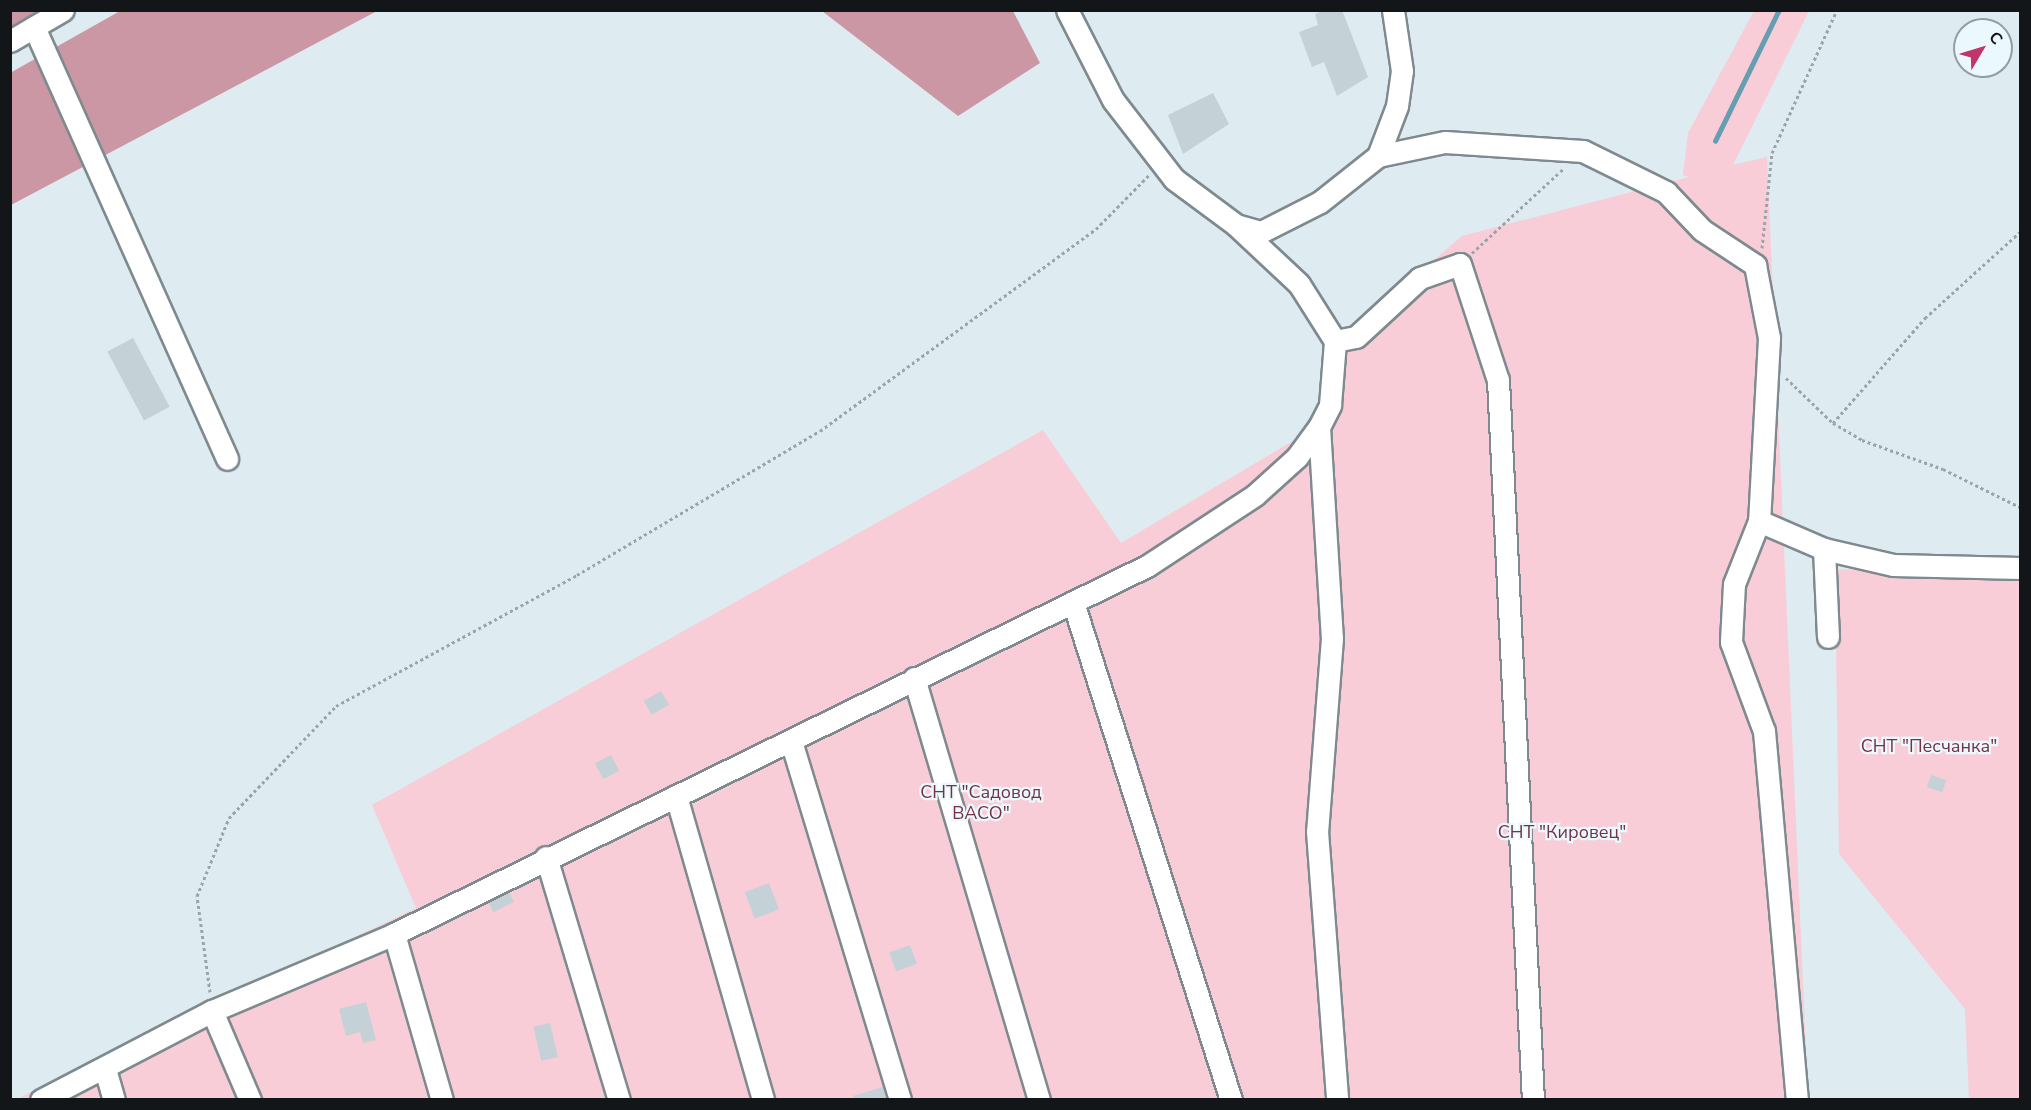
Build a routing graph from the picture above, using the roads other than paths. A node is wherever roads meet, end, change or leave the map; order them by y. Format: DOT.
graph roads {
  1 [pos="63,10"];
  2 [pos="1067,10"];
  3 [pos="1393,10"];
  4 [pos="34,27"];
  5 [pos="10,41"];
  6 [pos="1378,156"];
  7 [pos="1236,225"];
  8 [pos="1335,341"];
  9 [pos="1319,427"];
  10 [pos="227,459"];
  11 [pos="1759,521"];
  12 [pos="1824,549"];
  13 [pos="2020,568"];
  14 [pos="1073,602"];
  15 [pos="1828,637"];
  16 [pos="914,678"];
  17 [pos="791,741"];
  18 [pos="676,796"];
  19 [pos="546,857"];
  20 [pos="394,934"];
  21 [pos="212,1011"];
  22 [pos="105,1069"];
  23 [pos="40,1100"];
  24 [pos="114,1100"];
  25 [pos="250,1100"];
  26 [pos="442,1100"];
  27 [pos="619,1100"];
  28 [pos="763,1100"];
  29 [pos="900,1100"];
  30 [pos="1039,1100"];
  31 [pos="1230,1100"];
  32 [pos="1336,1100"];
  33 [pos="1533,1100"];
  34 [pos="1797,1100"];
  1 -- 4 [label="street"];
  2 -- 7 [label="street"];
  3 -- 6 [label="street"];
  4 -- 5 [label="street"];
  4 -- 10 [label="street"];
  6 -- 7 [label="street"];
  6 -- 11 [label="street"];
  7 -- 8 [label="street"];
  8 -- 9 [label="street"];
  8 -- 33 [label="street"];
  9 -- 14 [label="street"];
  9 -- 32 [label="street"];
  11 -- 12 [label="street"];
  11 -- 34 [label="street"];
  12 -- 13 [label="street"];
  12 -- 15 [label="street"];
  14 -- 16 [label="street"];
  14 -- 31 [label="street"];
  16 -- 17 [label="street"];
  16 -- 30 [label="street"];
  17 -- 18 [label="street"];
  17 -- 29 [label="street"];
  18 -- 19 [label="street"];
  18 -- 28 [label="street"];
  19 -- 20 [label="street"];
  19 -- 27 [label="street"];
  20 -- 21 [label="street"];
  20 -- 26 [label="street"];
  21 -- 22 [label="street"];
  21 -- 25 [label="street"];
  22 -- 23 [label="street"];
  22 -- 24 [label="street"];
}
